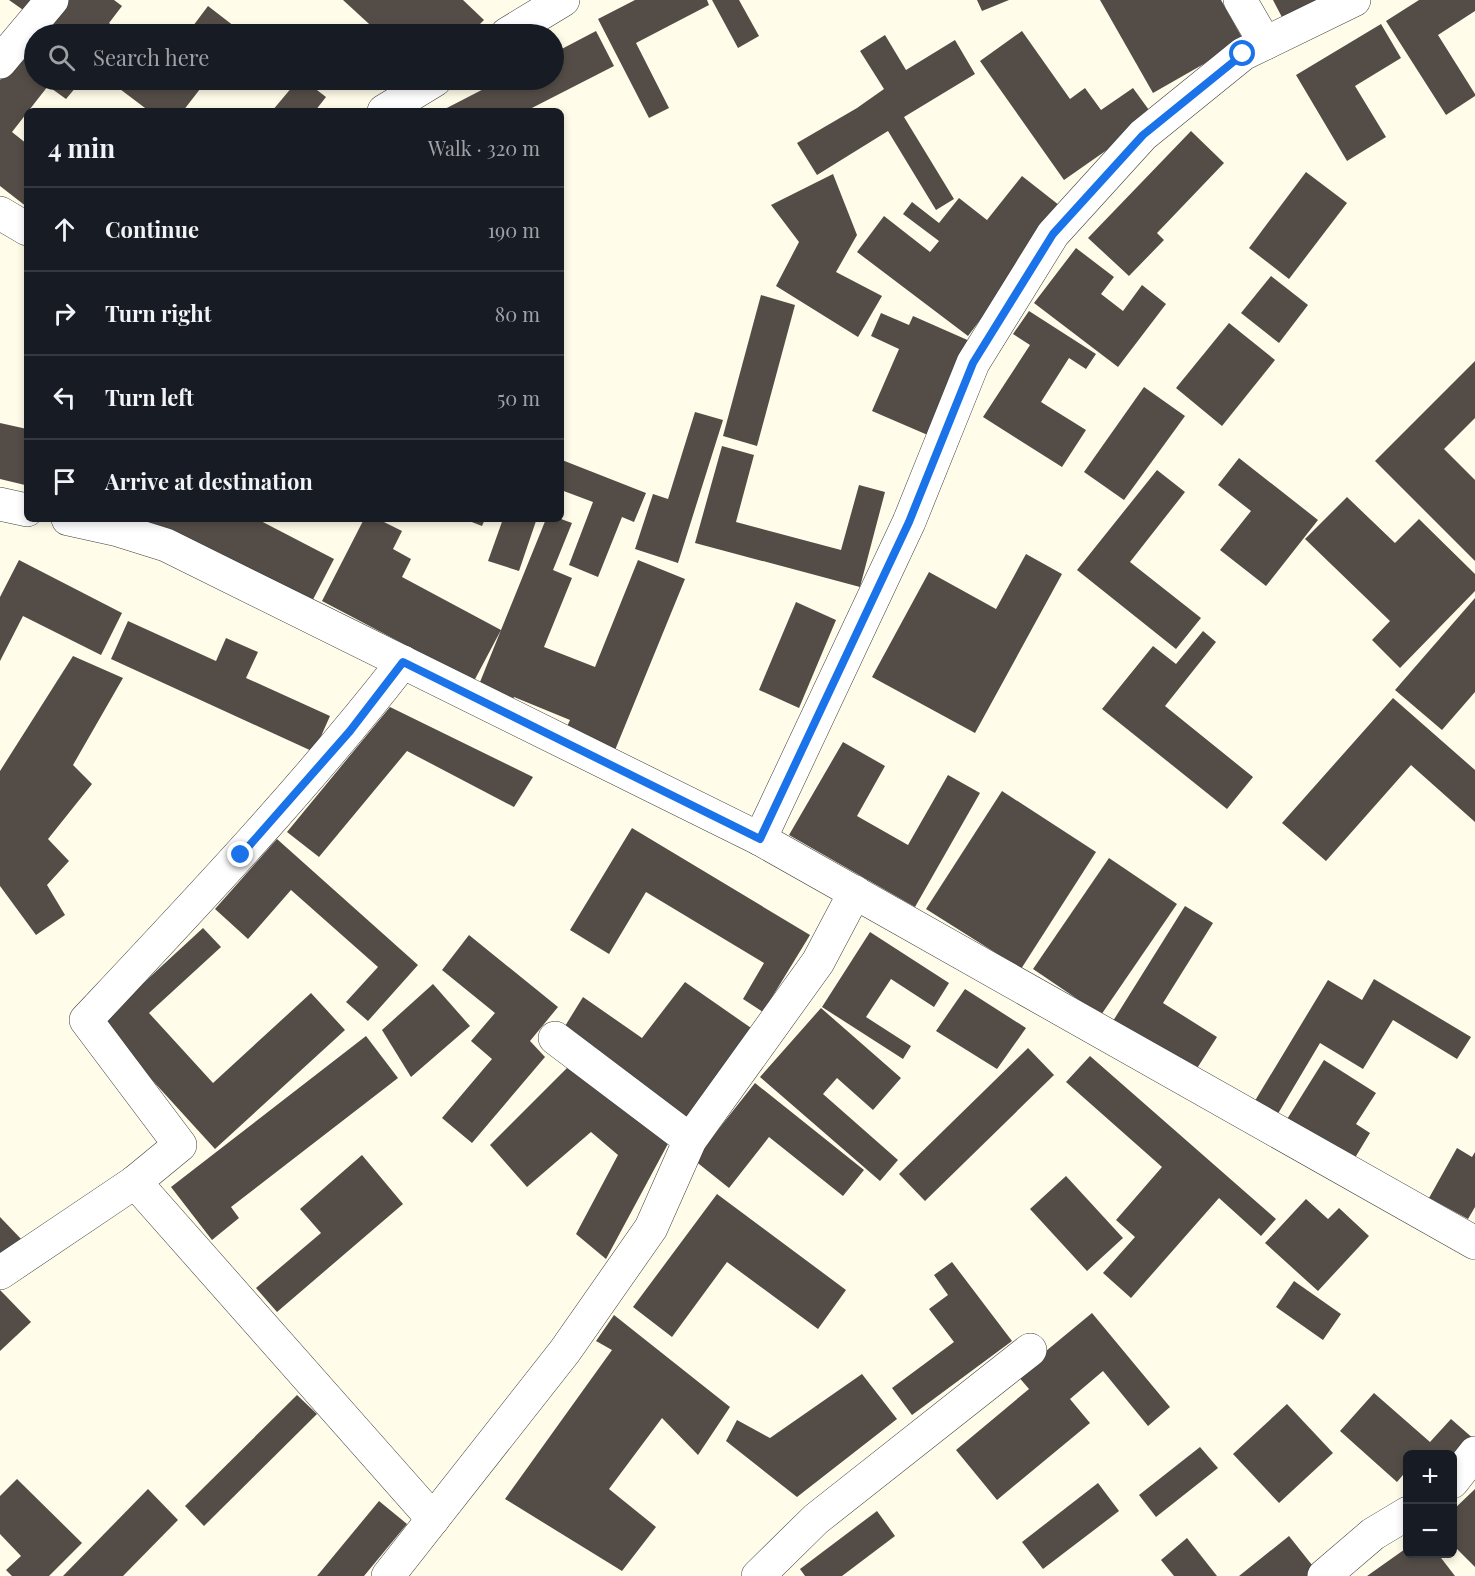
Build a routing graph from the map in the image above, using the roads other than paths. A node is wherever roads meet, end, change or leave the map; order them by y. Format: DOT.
graph roads {
  1 [pos="52,0"];
  2 [pos="563,0"];
  3 [pos="1240,0"];
  4 [pos="1354,0"];
  5 [pos="32,24"];
  6 [pos="523,24"];
  7 [pos="24,33"];
  8 [pos="1264,43"];
  9 [pos="0,62"];
  10 [pos="419,90"];
  11 [pos="389,108"];
  12 [pos="0,213"];
  13 [pos="24,228"];
  14 [pos="0,504"];
  15 [pos="24,509"];
  16 [pos="94,522"];
  17 [pos="119,525"];
  18 [pos="403,662"];
  19 [pos="760,839"];
  20 [pos="855,892"];
  21 [pos="555,1038"];
  22 [pos="690,1140"];
  23 [pos="135,1182"];
  24 [pos="1475,1243"];
  25 [pos="0,1273"];
  26 [pos="1030,1350"];
  27 [pos="1475,1453"];
  28 [pos="1457,1476"];
  29 [pos="1403,1515"];
  30 [pos="433,1519"];
  31 [pos="388,1576"];
  32 [pos="758,1576"];
  33 [pos="1324,1576"];
  1 -- 5 [label="street"];
  2 -- 6 [label="street"];
  3 -- 8 [label="street"];
  4 -- 8 [label="street"];
  7 -- 9 [label="street"];
  8 -- 19 [label="street"];
  10 -- 11 [label="street"];
  12 -- 13 [label="street"];
  14 -- 15 [label="street"];
  16 -- 17 [label="street"];
  17 -- 18 [label="street"];
  18 -- 19 [label="street"];
  18 -- 23 [label="street"];
  19 -- 20 [label="street"];
  20 -- 22 [label="street"];
  20 -- 24 [label="street"];
  21 -- 22 [label="street"];
  22 -- 30 [label="street"];
  23 -- 25 [label="street"];
  23 -- 30 [label="street"];
  26 -- 32 [label="street"];
  27 -- 28 [label="street"];
  29 -- 33 [label="street"];
  30 -- 31 [label="street"];
}
